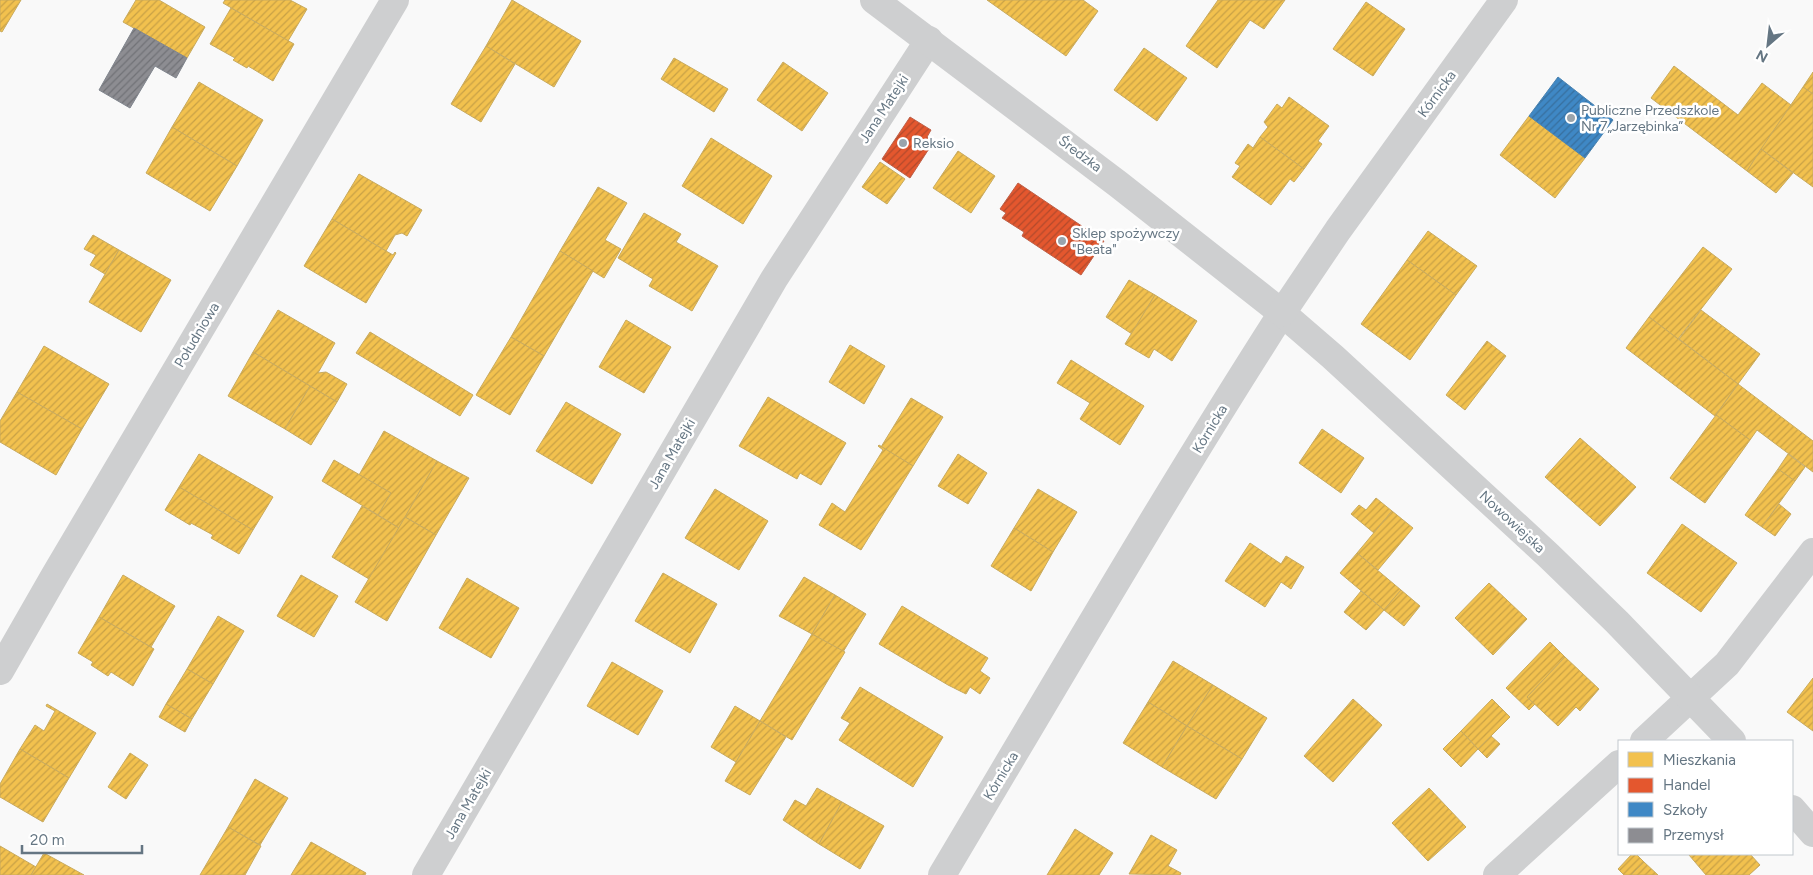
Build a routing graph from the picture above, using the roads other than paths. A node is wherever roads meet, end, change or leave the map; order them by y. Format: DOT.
graph roads {
  1 [pos="395,0"];
  2 [pos="874,0"];
  3 [pos="1504,0"];
  4 [pos="929,40"];
  5 [pos="1282,313"];
  6 [pos="1813,552"];
  7 [pos="0,671"];
  8 [pos="1691,698"];
  9 [pos="1645,740"];
  10 [pos="1731,740"];
  11 [pos="1618,765"];
  12 [pos="1793,809"];
  13 [pos="1813,833"];
  14 [pos="426,875"];
  15 [pos="942,875"];
  16 [pos="1498,875"];
  1 -- 7 [label="street, Południowa"];
  2 -- 4 [label="street, Średzka"];
  3 -- 5 [label="street, Kórnicka"];
  4 -- 5 [label="street, Średzka"];
  4 -- 14 [label="street, Jana Matejki"];
  5 -- 8 [label="street, Nowowiejska"];
  5 -- 15 [label="street, Kórnicka"];
  6 -- 8 [label="street"];
  8 -- 9 [label="street"];
  8 -- 10 [label="street, Nowowiejska"];
  11 -- 16 [label="street"];
  12 -- 13 [label="street"];
}
